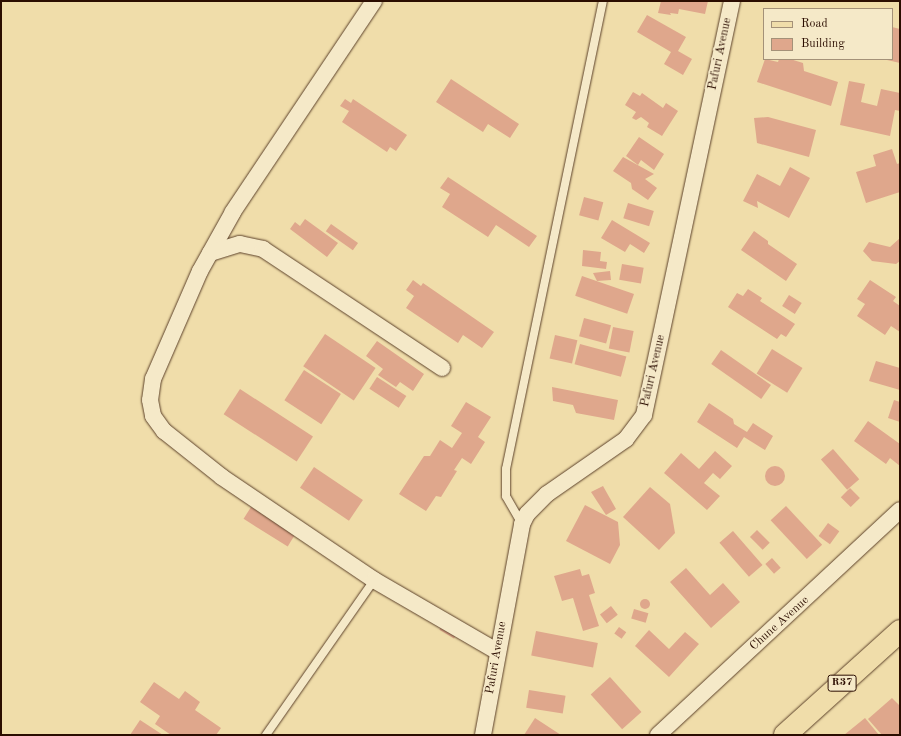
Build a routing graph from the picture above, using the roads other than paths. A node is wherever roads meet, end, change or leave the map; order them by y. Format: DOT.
graph roads {
  1 [pos="374,1"];
  2 [pos="603,1"];
  3 [pos="732,1"];
  4 [pos="210,253"];
  5 [pos="442,368"];
  6 [pos="900,510"];
  7 [pos="522,524"];
  8 [pos="374,580"];
  9 [pos="900,631"];
  10 [pos="498,652"];
  11 [pos="266,735"];
  12 [pos="483,735"];
  13 [pos="658,735"];
  14 [pos="785,735"];
  1 -- 4 [label="street"];
  2 -- 7 [label="lane"];
  3 -- 7 [label="street, Pafuri Avenue"];
  4 -- 5 [label="street"];
  4 -- 8 [label="street"];
  6 -- 13 [label="street, Chune Avenue"];
  7 -- 10 [label="street, Pafuri Avenue"];
  8 -- 10 [label="street"];
  8 -- 11 [label="lane"];
  9 -- 14 [label="main road, R37"];
  10 -- 12 [label="street, Pafuri Avenue"];
}
